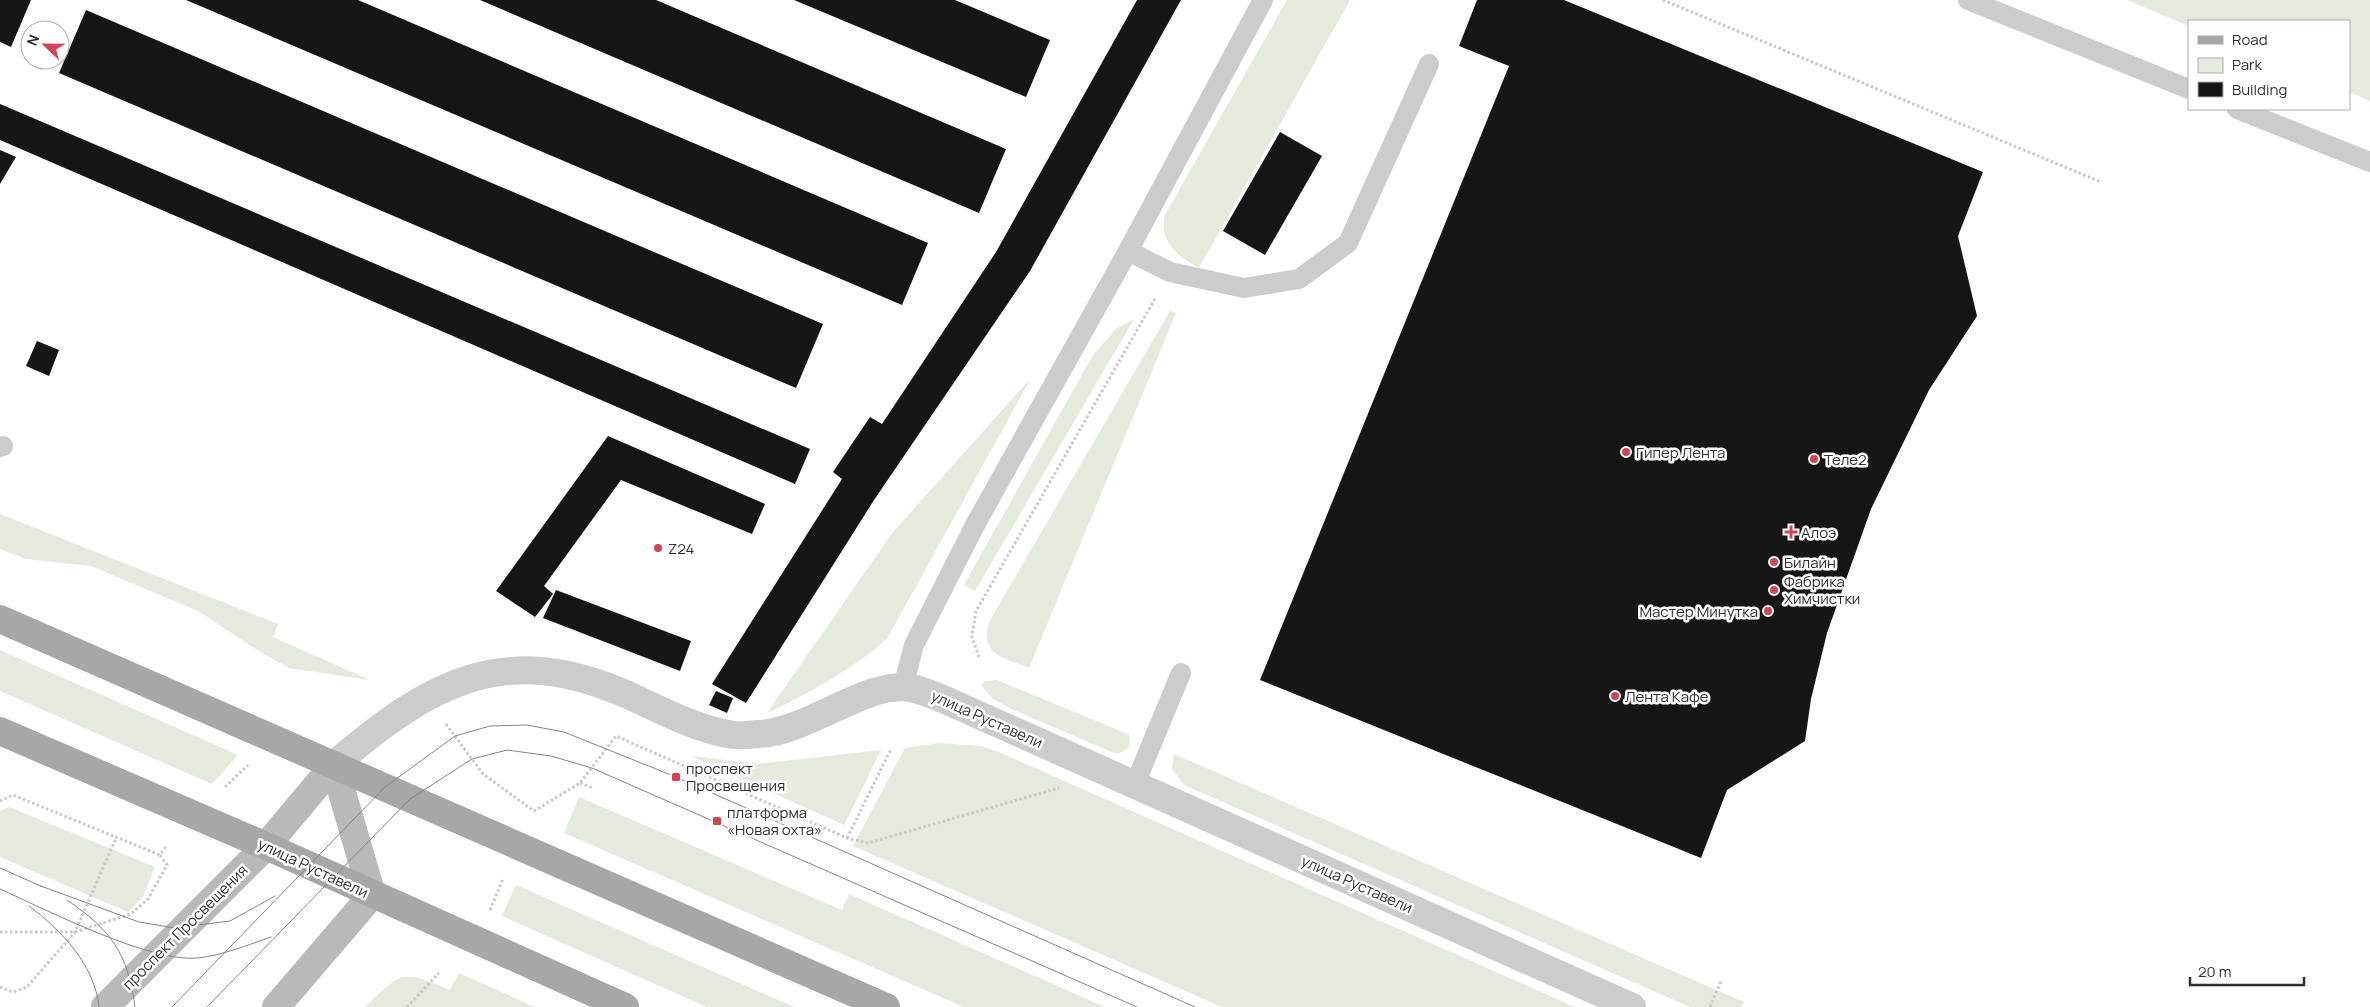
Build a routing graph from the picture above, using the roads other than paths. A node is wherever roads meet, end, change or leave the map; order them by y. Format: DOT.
graph roads {
  1 [pos="1263,0"];
  2 [pos="1968,0"];
  3 [pos="1429,64"];
  4 [pos="2188,89"];
  5 [pos="2240,110"];
  6 [pos="2370,162"];
  7 [pos="1128,251"];
  8 [pos="0,619"];
  9 [pos="1181,673"];
  10 [pos="903,687"];
  11 [pos="0,731"];
  12 [pos="334,765"];
  13 [pos="1134,784"];
  14 [pos="266,846"];
  15 [pos="372,895"];
  16 [pos="105,1007"];
  17 [pos="276,1007"];
  18 [pos="625,1007"];
  19 [pos="886,1007"];
  20 [pos="1632,1007"];
  1 -- 7 [label="lane"];
  2 -- 4 [label="lane"];
  3 -- 7 [label="lane"];
  5 -- 6 [label="lane"];
  7 -- 10 [label="lane"];
  8 -- 12 [label="main road"];
  9 -- 13 [label="lane"];
  10 -- 12 [label="street, улица Руставели"];
  10 -- 13 [label="street, улица Руставели"];
  11 -- 14 [label="main road, улица Руставели"];
  12 -- 14 [label="main road, проспект Просвещения"];
  12 -- 15 [label="main road"];
  12 -- 19 [label="main road"];
  13 -- 20 [label="street, улица Руставели"];
  14 -- 15 [label="main road, улица Руставели"];
  14 -- 16 [label="main road, проспект Просвещения"];
  15 -- 17 [label="main road"];
  15 -- 18 [label="main road, улица Руставели"];
}
